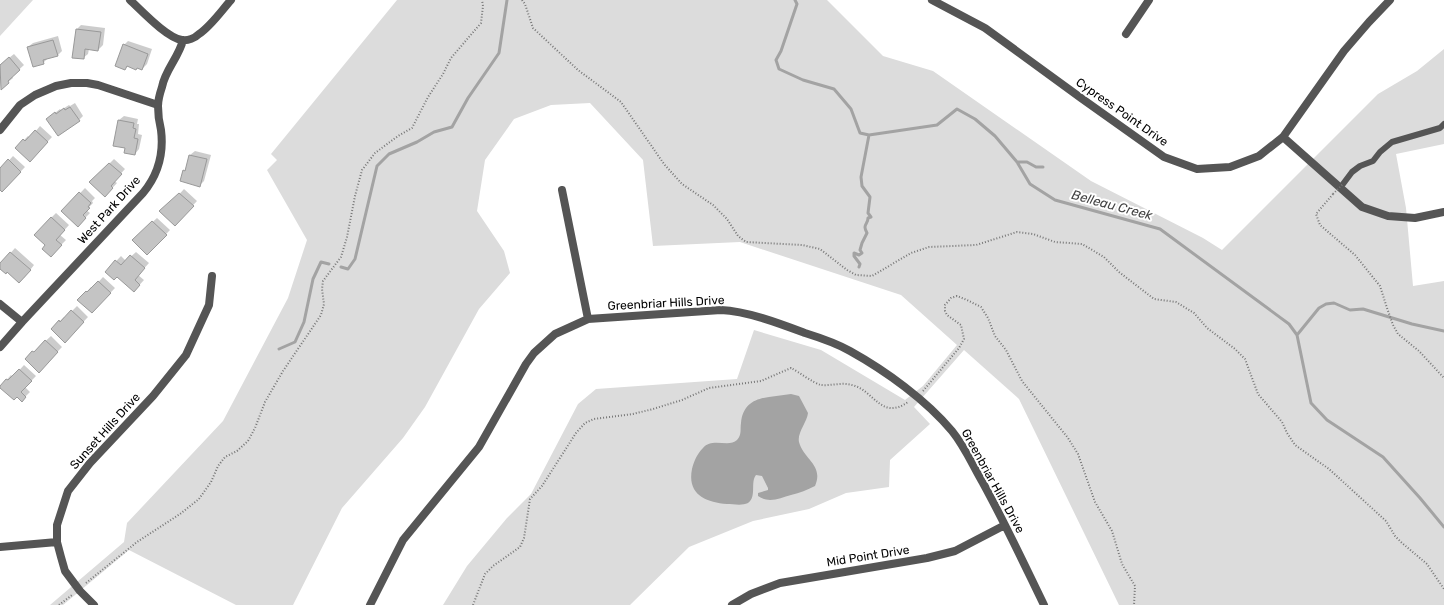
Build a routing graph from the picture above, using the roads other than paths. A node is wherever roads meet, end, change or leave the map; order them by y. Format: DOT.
graph roads {
  1 [pos="130,0"];
  2 [pos="231,0"];
  3 [pos="932,0"];
  4 [pos="1149,0"];
  5 [pos="1390,0"];
  6 [pos="1126,34"];
  7 [pos="183,40"];
  8 [pos="158,105"];
  9 [pos="1444,124"];
  10 [pos="0,130"];
  11 [pos="1283,137"];
  12 [pos="1343,184"];
  13 [pos="562,190"];
  14 [pos="1444,212"];
  15 [pos="212,276"];
  16 [pos="0,304"];
  17 [pos="588,319"];
  18 [pos="22,322"];
  19 [pos="0,347"];
  20 [pos="1005,525"];
  21 [pos="57,542"];
  22 [pos="0,547"];
  23 [pos="94,605"];
  24 [pos="370,605"];
  25 [pos="732,605"];
  26 [pos="1044,605"];
  1 -- 7 [label="street"];
  2 -- 7 [label="street"];
  3 -- 11 [label="street, Cypress Point Drive"];
  4 -- 6 [label="street"];
  5 -- 11 [label="street, Cypress Point Drive"];
  7 -- 8 [label="street, West Park Drive"];
  8 -- 10 [label="street"];
  8 -- 18 [label="street, West Park Drive"];
  9 -- 12 [label="lane"];
  11 -- 14 [label="street"];
  13 -- 17 [label="street"];
  15 -- 21 [label="street, Sunset Hills Drive"];
  16 -- 18 [label="street"];
  17 -- 20 [label="street, Greenbriar Hills Drive"];
  17 -- 24 [label="street, Greenbriar Hills Drive"];
  18 -- 19 [label="street, West Park Drive"];
  20 -- 25 [label="street, Mid Point Drive"];
  20 -- 26 [label="street, Greenbriar Hills Drive"];
  21 -- 22 [label="street"];
  21 -- 23 [label="street, Sunset Hills Drive"];
}
